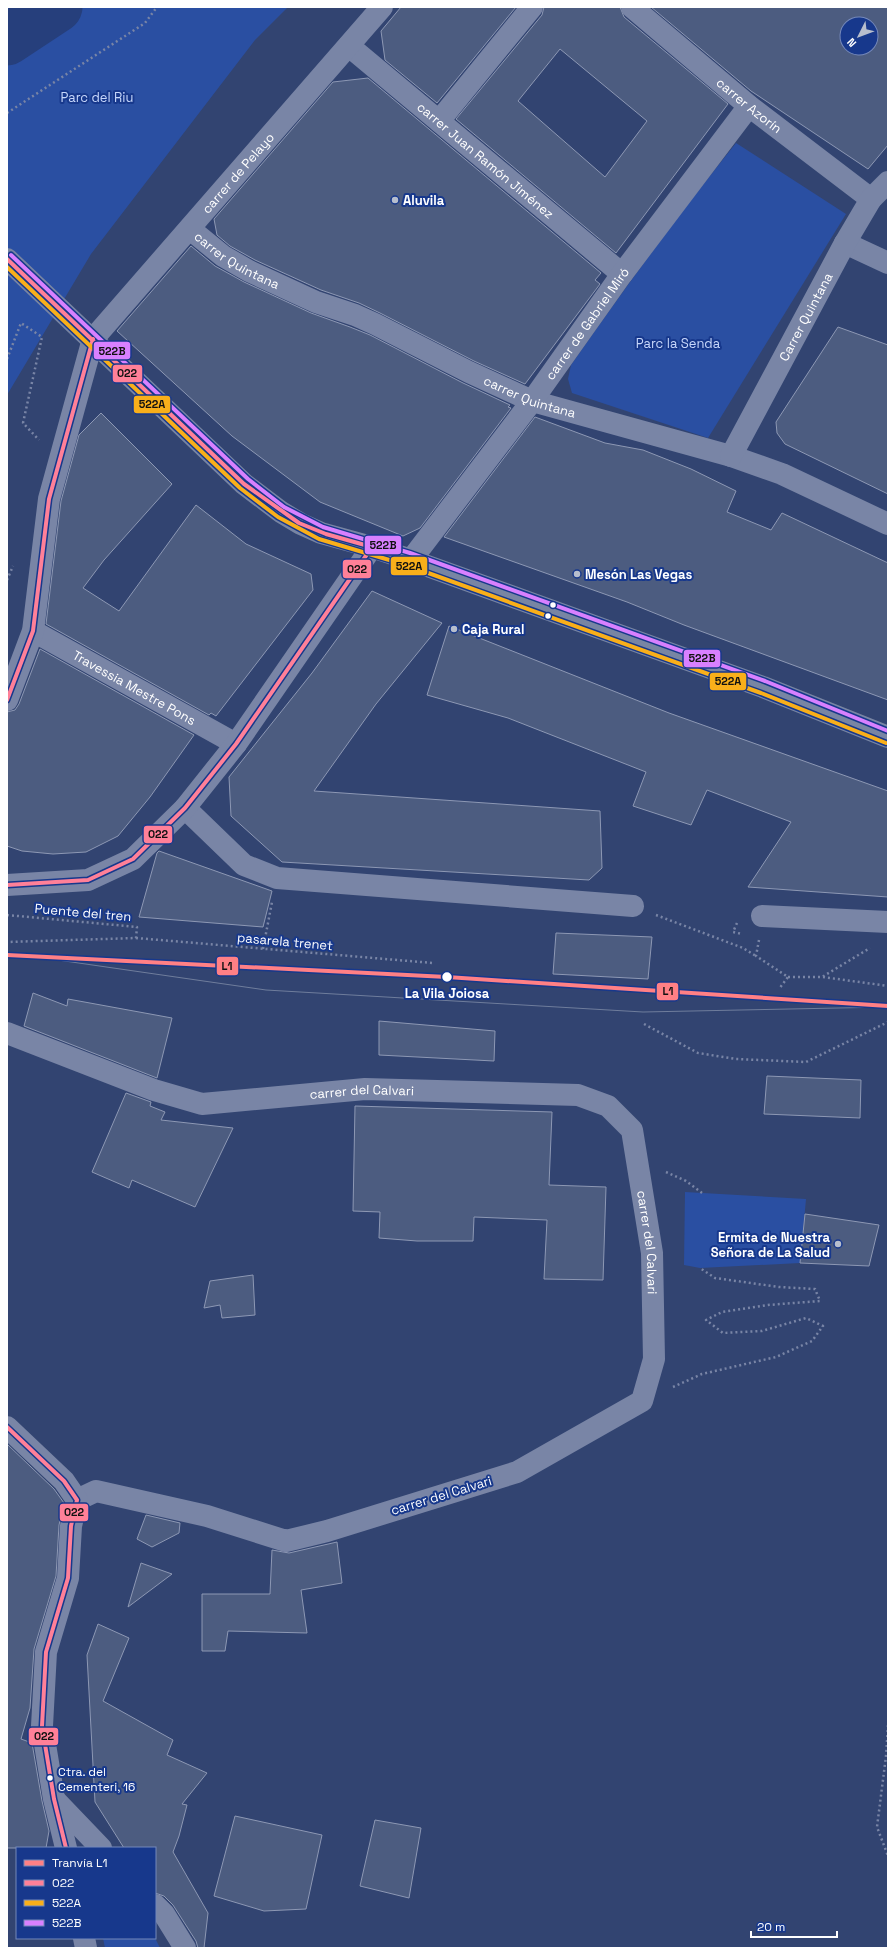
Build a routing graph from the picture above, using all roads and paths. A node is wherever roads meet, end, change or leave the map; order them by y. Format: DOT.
graph roads {
  1 [pos="157,7"];
  2 [pos="382,7"];
  3 [pos="532,7"];
  4 [pos="632,7"];
  5 [pos="350,46"];
  6 [pos="749,106"];
  7 [pos="7,113"];
  8 [pos="439,121"];
  9 [pos="888,182"];
  10 [pos="871,199"];
  11 [pos="190,229"];
  12 [pos="845,243"];
  13 [pos="7,259"];
  14 [pos="888,263"];
  15 [pos="622,274"];
  16 [pos="93,338"];
  17 [pos="7,359"];
  18 [pos="532,401"];
  19 [pos="23,423"];
  20 [pos="731,456"];
  21 [pos="888,524"];
  22 [pos="372,547"];
  23 [pos="411,560"];
  24 [pos="33,631"];
  25 [pos="7,700"];
  26 [pos="888,736"];
  27 [pos="236,744"];
  28 [pos="185,808"];
  29 [pos="277,878"];
  30 [pos="7,885"];
  31 [pos="633,906"];
  32 [pos="7,915"];
  33 [pos="888,922"];
  34 [pos="761,926"];
  35 [pos="746,934"];
  36 [pos="136,938"];
  37 [pos="7,942"];
  38 [pos="872,946"];
  39 [pos="263,949"];
  40 [pos="756,956"];
  41 [pos="433,963"];
  42 [pos="788,977"];
  43 [pos="822,977"];
  44 [pos="888,986"];
  45 [pos="779,989"];
  46 [pos="888,1022"];
  47 [pos="644,1024"];
  48 [pos="7,1033"];
  49 [pos="700,1268"];
  50 [pos="642,1402"];
  51 [pos="7,1427"];
  52 [pos="77,1500"];
  53 [pos="888,1725"];
  54 [pos="54,1799"];
  55 [pos="66,1847"];
  56 [pos="100,1847"];
  57 [pos="888,1856"];
  58 [pos="156,1906"];
  59 [pos="185,1948"];
  1 -- 7 [label="path"];
  2 -- 5 [label="street, carrer de Pelayo"];
  3 -- 8 [label="street"];
  4 -- 6 [label="street, carrer Azorín"];
  5 -- 8 [label="street, carrer Juan Ramón Jiménez"];
  5 -- 11 [label="street, carrer de Pelayo"];
  6 -- 10 [label="street, carrer Azorín"];
  6 -- 15 [label="street, carrer de Gabriel Miró"];
  8 -- 15 [label="street, carrer Juan Ramón Jiménez"];
  9 -- 10 [label="street, Carrer Quintana"];
  10 -- 12 [label="street, Carrer Quintana"];
  11 -- 16 [label="street, carrer de Pelayo"];
  11 -- 18 [label="street, carrer Quintana"];
  12 -- 14 [label="street"];
  12 -- 20 [label="street, Carrer Quintana"];
  13 -- 16 [label="main road"];
  15 -- 18 [label="street, carrer de Gabriel Miró"];
  16 -- 22 [label="main road"];
  16 -- 24 [label="street"];
  17 -- 19 [label="path"];
  18 -- 20 [label="street, carrer Quintana"];
  18 -- 23 [label="street, carrer de Gabriel Miró"];
  20 -- 21 [label="street, carrer Quintana"];
  22 -- 23 [label="main road"];
  22 -- 27 [label="street"];
  23 -- 26 [label="main road"];
  24 -- 25 [label="street"];
  24 -- 27 [label="street, Travessia Mestre Pons"];
  27 -- 28 [label="street"];
  28 -- 29 [label="street"];
  28 -- 30 [label="street"];
  29 -- 31 [label="street"];
  29 -- 39 [label="path"];
  31 -- 40 [label="path"];
  32 -- 36 [label="path, Puente del tren"];
  33 -- 34 [label="street"];
  34 -- 35 [label="path"];
  34 -- 40 [label="path"];
  36 -- 37 [label="path, Puente del tren"];
  36 -- 39 [label="path, pasarela trenet"];
  38 -- 43 [label="path"];
  39 -- 41 [label="path, pasarela trenet"];
  40 -- 42 [label="path"];
  42 -- 43 [label="path"];
  42 -- 45 [label="path"];
  43 -- 44 [label="path"];
  46 -- 47 [label="path"];
  48 -- 50 [label="street, carrer del Calvari"];
  49 -- 50 [label="path"];
  50 -- 52 [label="street, carrer del Calvari"];
  51 -- 52 [label="street"];
  52 -- 54 [label="street"];
  53 -- 57 [label="path"];
  54 -- 55 [label="street"];
  54 -- 56 [label="street"];
  58 -- 59 [label="street"];
}
